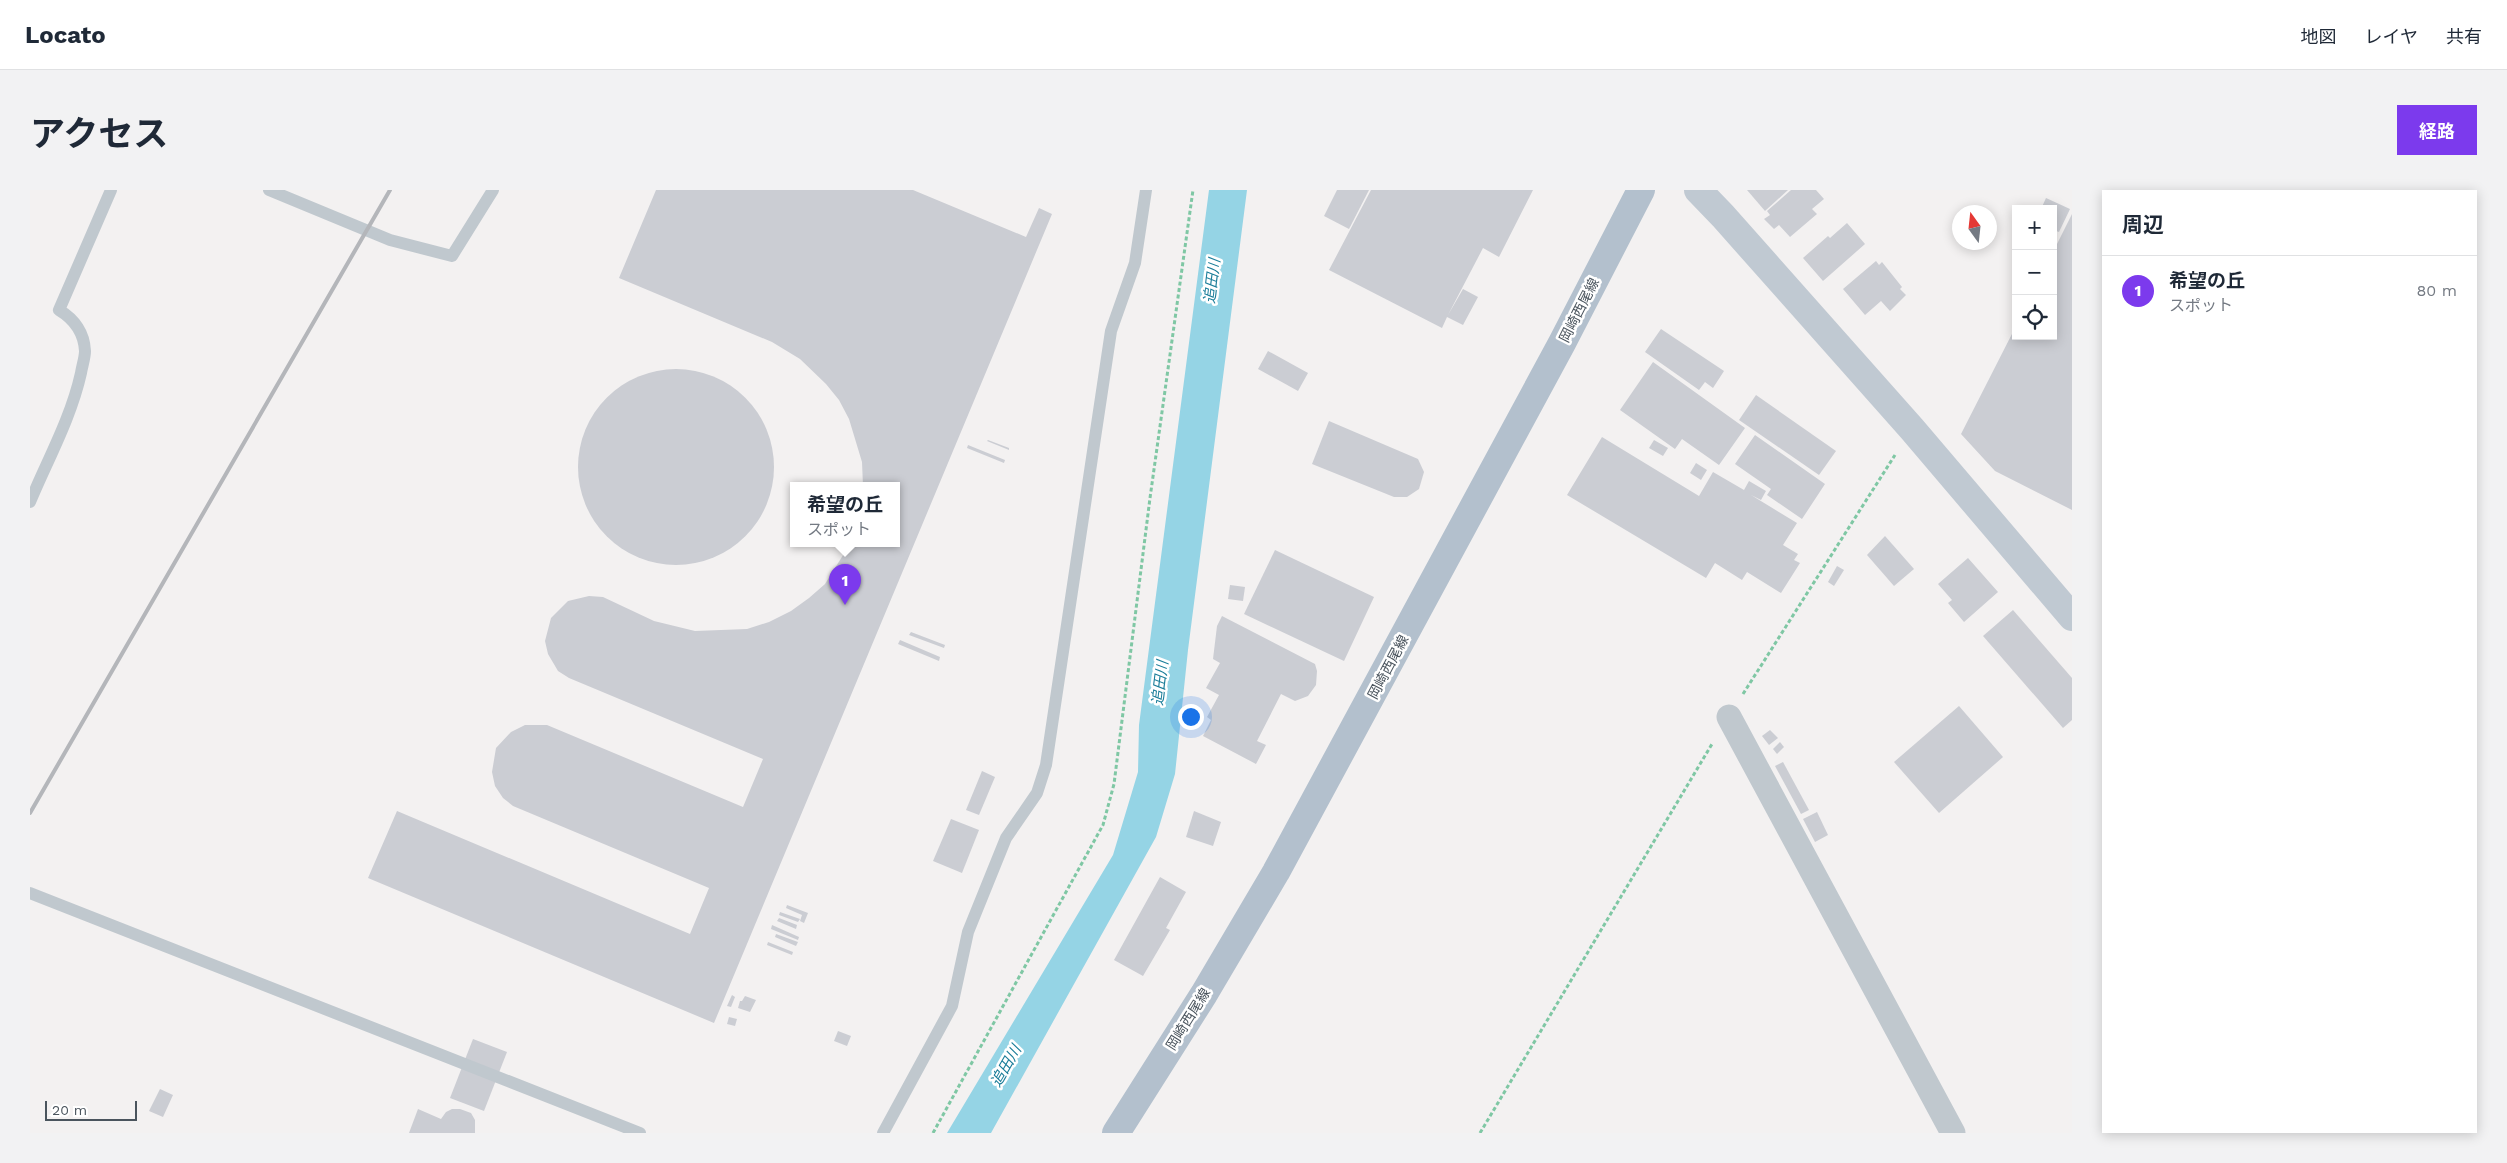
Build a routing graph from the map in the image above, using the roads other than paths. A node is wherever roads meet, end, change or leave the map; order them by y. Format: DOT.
graph roads {
  1 [pos="111,190"];
  2 [pos="269,190"];
  3 [pos="493,190"];
  4 [pos="1146,190"];
  5 [pos="1640,190"];
  6 [pos="1698,190"];
  7 [pos="30,502"];
  8 [pos="2072,617"];
  9 [pos="1729,717"];
  10 [pos="30,893"];
  11 [pos="640,1133"];
  12 [pos="883,1133"];
  13 [pos="1116,1133"];
  14 [pos="1953,1133"];
  1 -- 7 [label="lane"];
  2 -- 3 [label="lane"];
  4 -- 12 [label="lane"];
  5 -- 13 [label="main road, 岡崎西尾線"];
  6 -- 8 [label="street"];
  9 -- 14 [label="street"];
  10 -- 11 [label="lane"];
}
